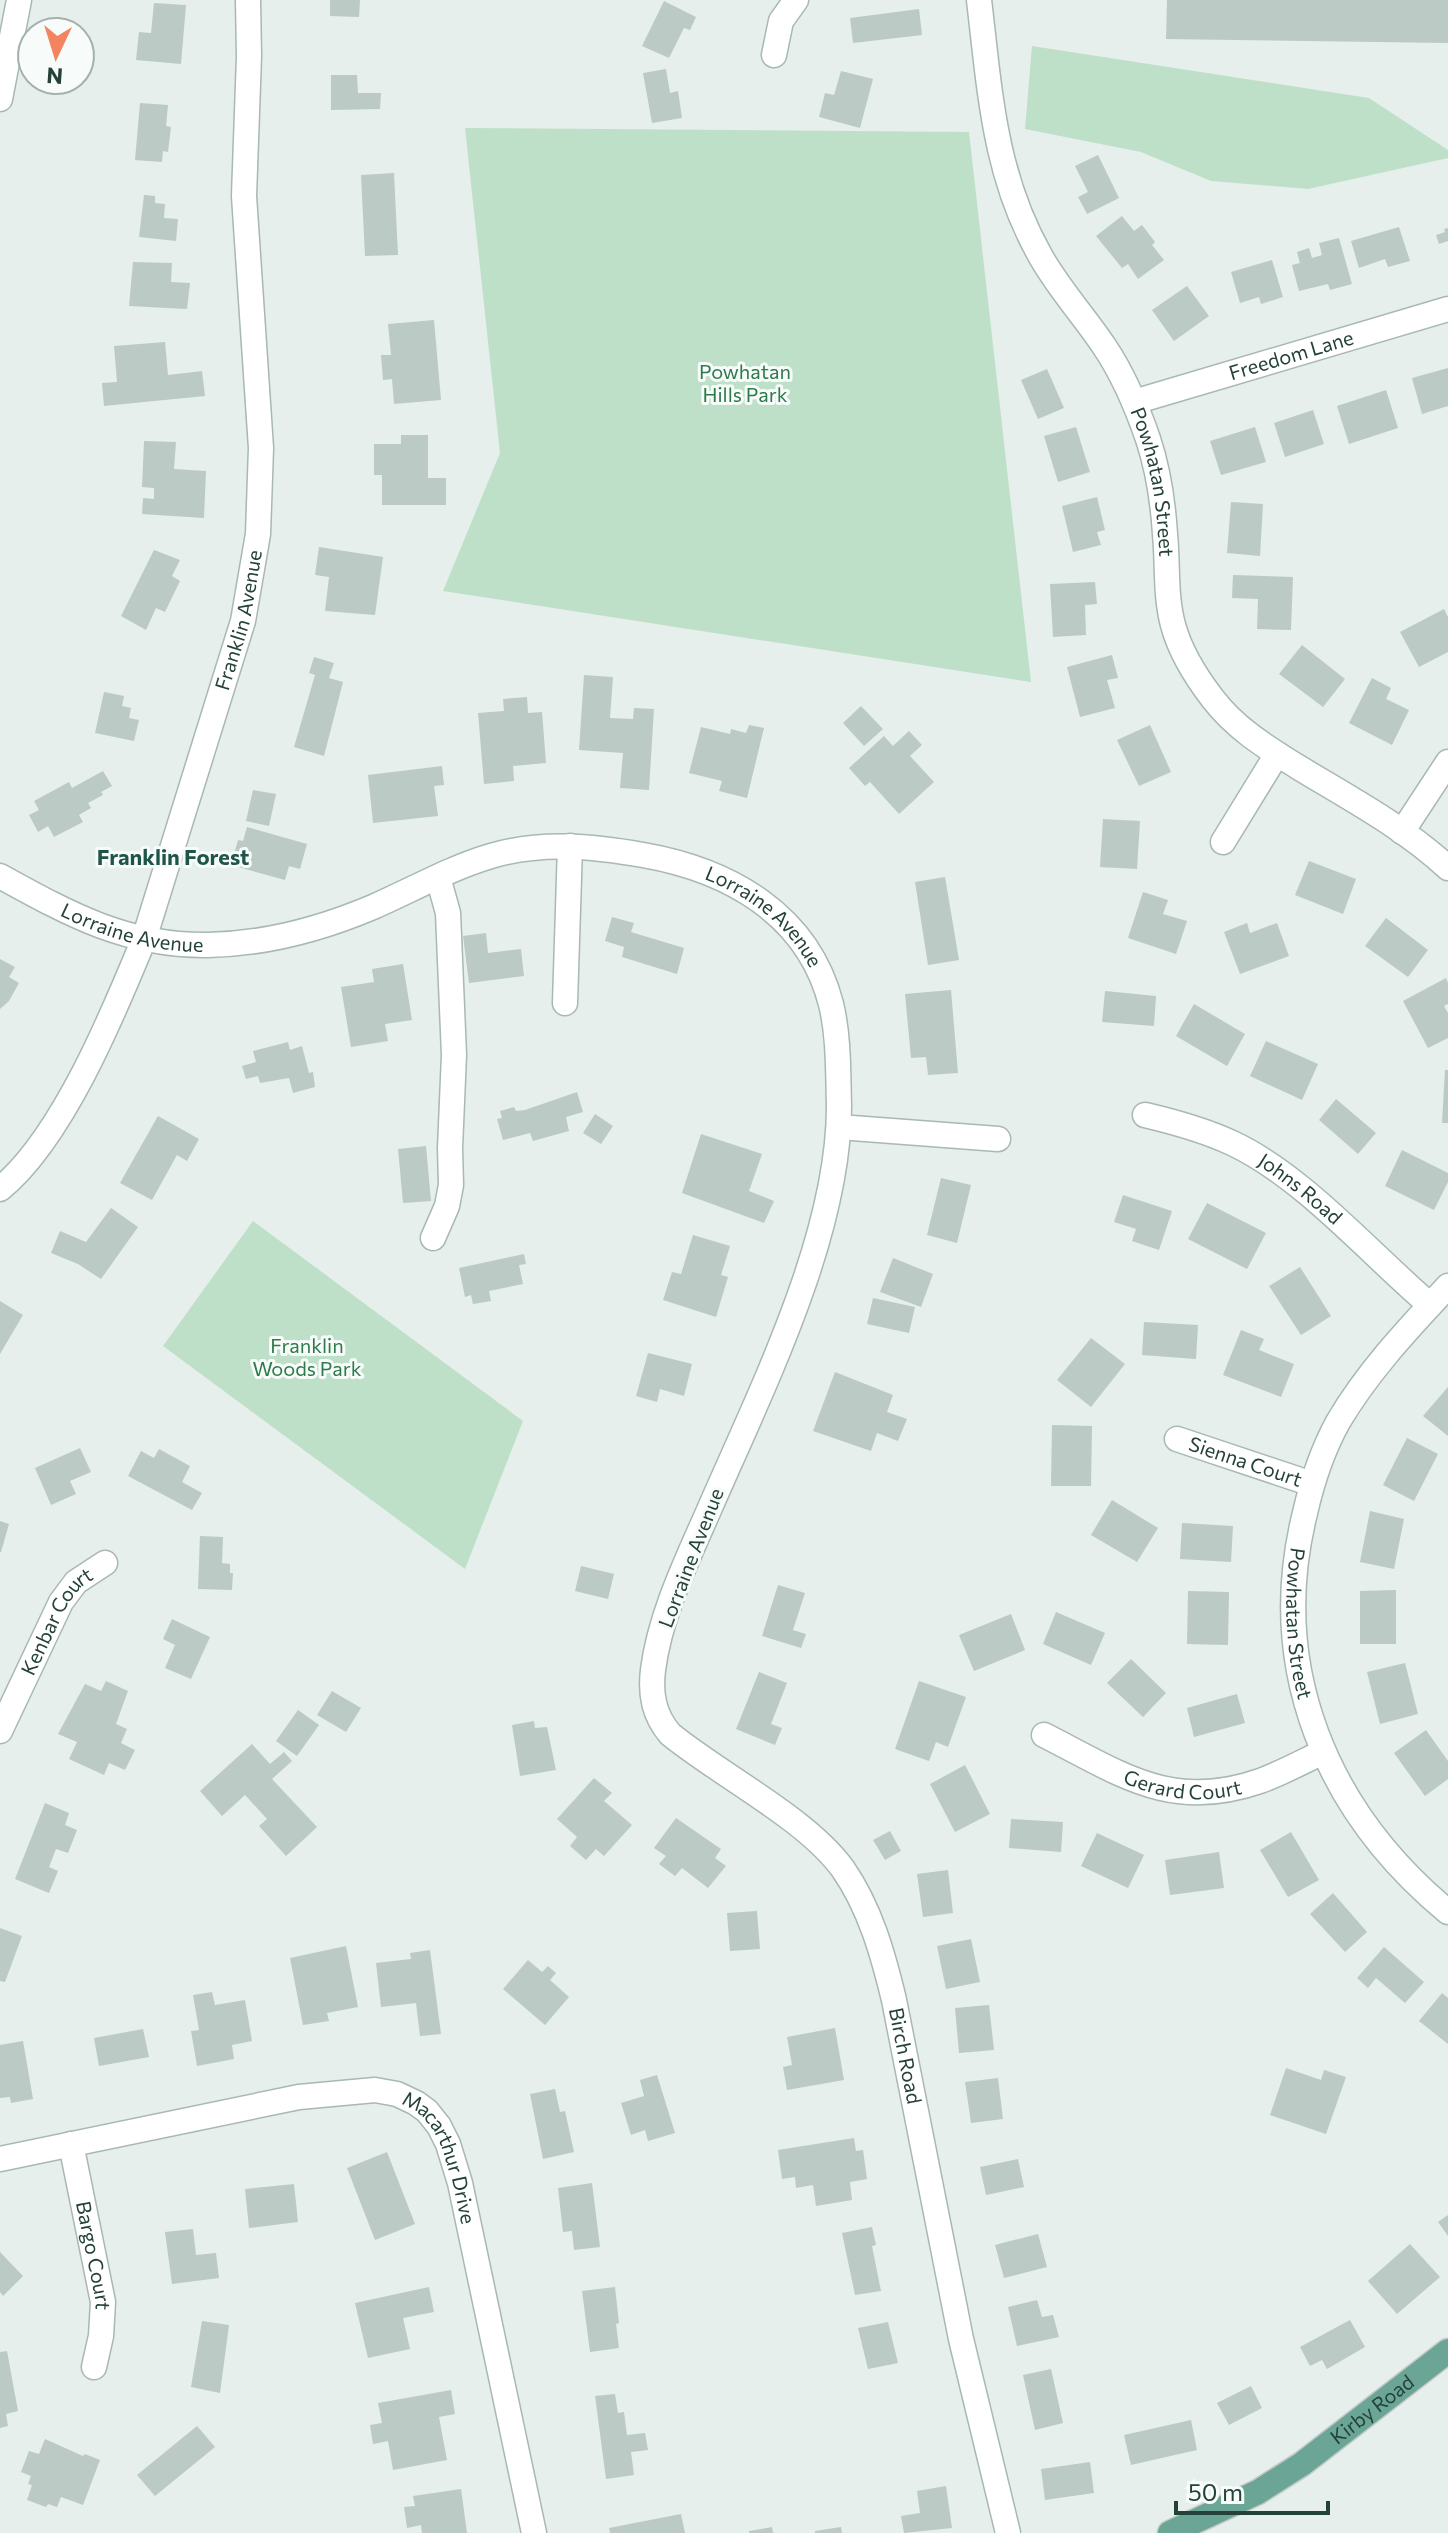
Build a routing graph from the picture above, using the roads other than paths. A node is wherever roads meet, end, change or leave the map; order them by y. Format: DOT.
graph roads {
  1 [pos="19,0"];
  2 [pos="248,0"];
  3 [pos="796,0"];
  4 [pos="979,0"];
  5 [pos="774,55"];
  6 [pos="0,99"];
  7 [pos="1448,309"];
  8 [pos="1134,402"];
  9 [pos="1277,754"];
  10 [pos="1448,762"];
  11 [pos="1402,832"];
  12 [pos="1223,842"];
  13 [pos="570,846"];
  14 [pos="1448,868"];
  15 [pos="0,876"];
  16 [pos="438,877"];
  17 [pos="144,939"];
  18 [pos="565,1003"];
  19 [pos="1145,1115"];
  20 [pos="839,1127"];
  21 [pos="998,1139"];
  22 [pos="0,1189"];
  23 [pos="433,1238"];
  24 [pos="1448,1286"];
  25 [pos="1430,1305"];
  26 [pos="1177,1439"];
  27 [pos="1312,1484"];
  28 [pos="105,1563"];
  29 [pos="653,1671"];
  30 [pos="0,1731"];
  31 [pos="1044,1735"];
  32 [pos="1323,1752"];
  33 [pos="1448,1912"];
  34 [pos="71,2144"];
  35 [pos="0,2159"];
  36 [pos="1448,2351"];
  37 [pos="94,2367"];
  38 [pos="534,2533"];
  39 [pos="1008,2533"];
  40 [pos="1170,2533"];
  1 -- 6 [label="street"];
  2 -- 17 [label="street, Franklin Avenue"];
  3 -- 5 [label="street"];
  4 -- 8 [label="street, Powhatan Street"];
  7 -- 8 [label="street, Freedom Lane"];
  8 -- 9 [label="street, Powhatan Street"];
  9 -- 11 [label="street, Powhatan Street"];
  9 -- 12 [label="street"];
  10 -- 11 [label="street"];
  11 -- 14 [label="street, Powhatan Street"];
  13 -- 16 [label="street, Lorraine Avenue"];
  13 -- 18 [label="street"];
  13 -- 20 [label="street, Lorraine Avenue"];
  15 -- 17 [label="street, Lorraine Avenue"];
  16 -- 17 [label="street, Lorraine Avenue"];
  16 -- 23 [label="street"];
  17 -- 22 [label="street, Franklin Avenue"];
  19 -- 25 [label="street, Johns Road"];
  20 -- 21 [label="street"];
  20 -- 29 [label="street, Lorraine Avenue"];
  24 -- 25 [label="street, Powhatan Street"];
  25 -- 27 [label="street, Powhatan Street"];
  26 -- 27 [label="street, Sienna Court"];
  27 -- 32 [label="street, Powhatan Street"];
  28 -- 30 [label="street, Kenbar Court"];
  29 -- 39 [label="street, Birch Road"];
  31 -- 32 [label="street, Gerard Court"];
  32 -- 33 [label="street, Powhatan Street"];
  34 -- 35 [label="street, Macarthur Drive"];
  34 -- 37 [label="street, Bargo Court"];
  34 -- 38 [label="street, Macarthur Drive"];
  36 -- 40 [label="main road, Kirby Road"];
}
